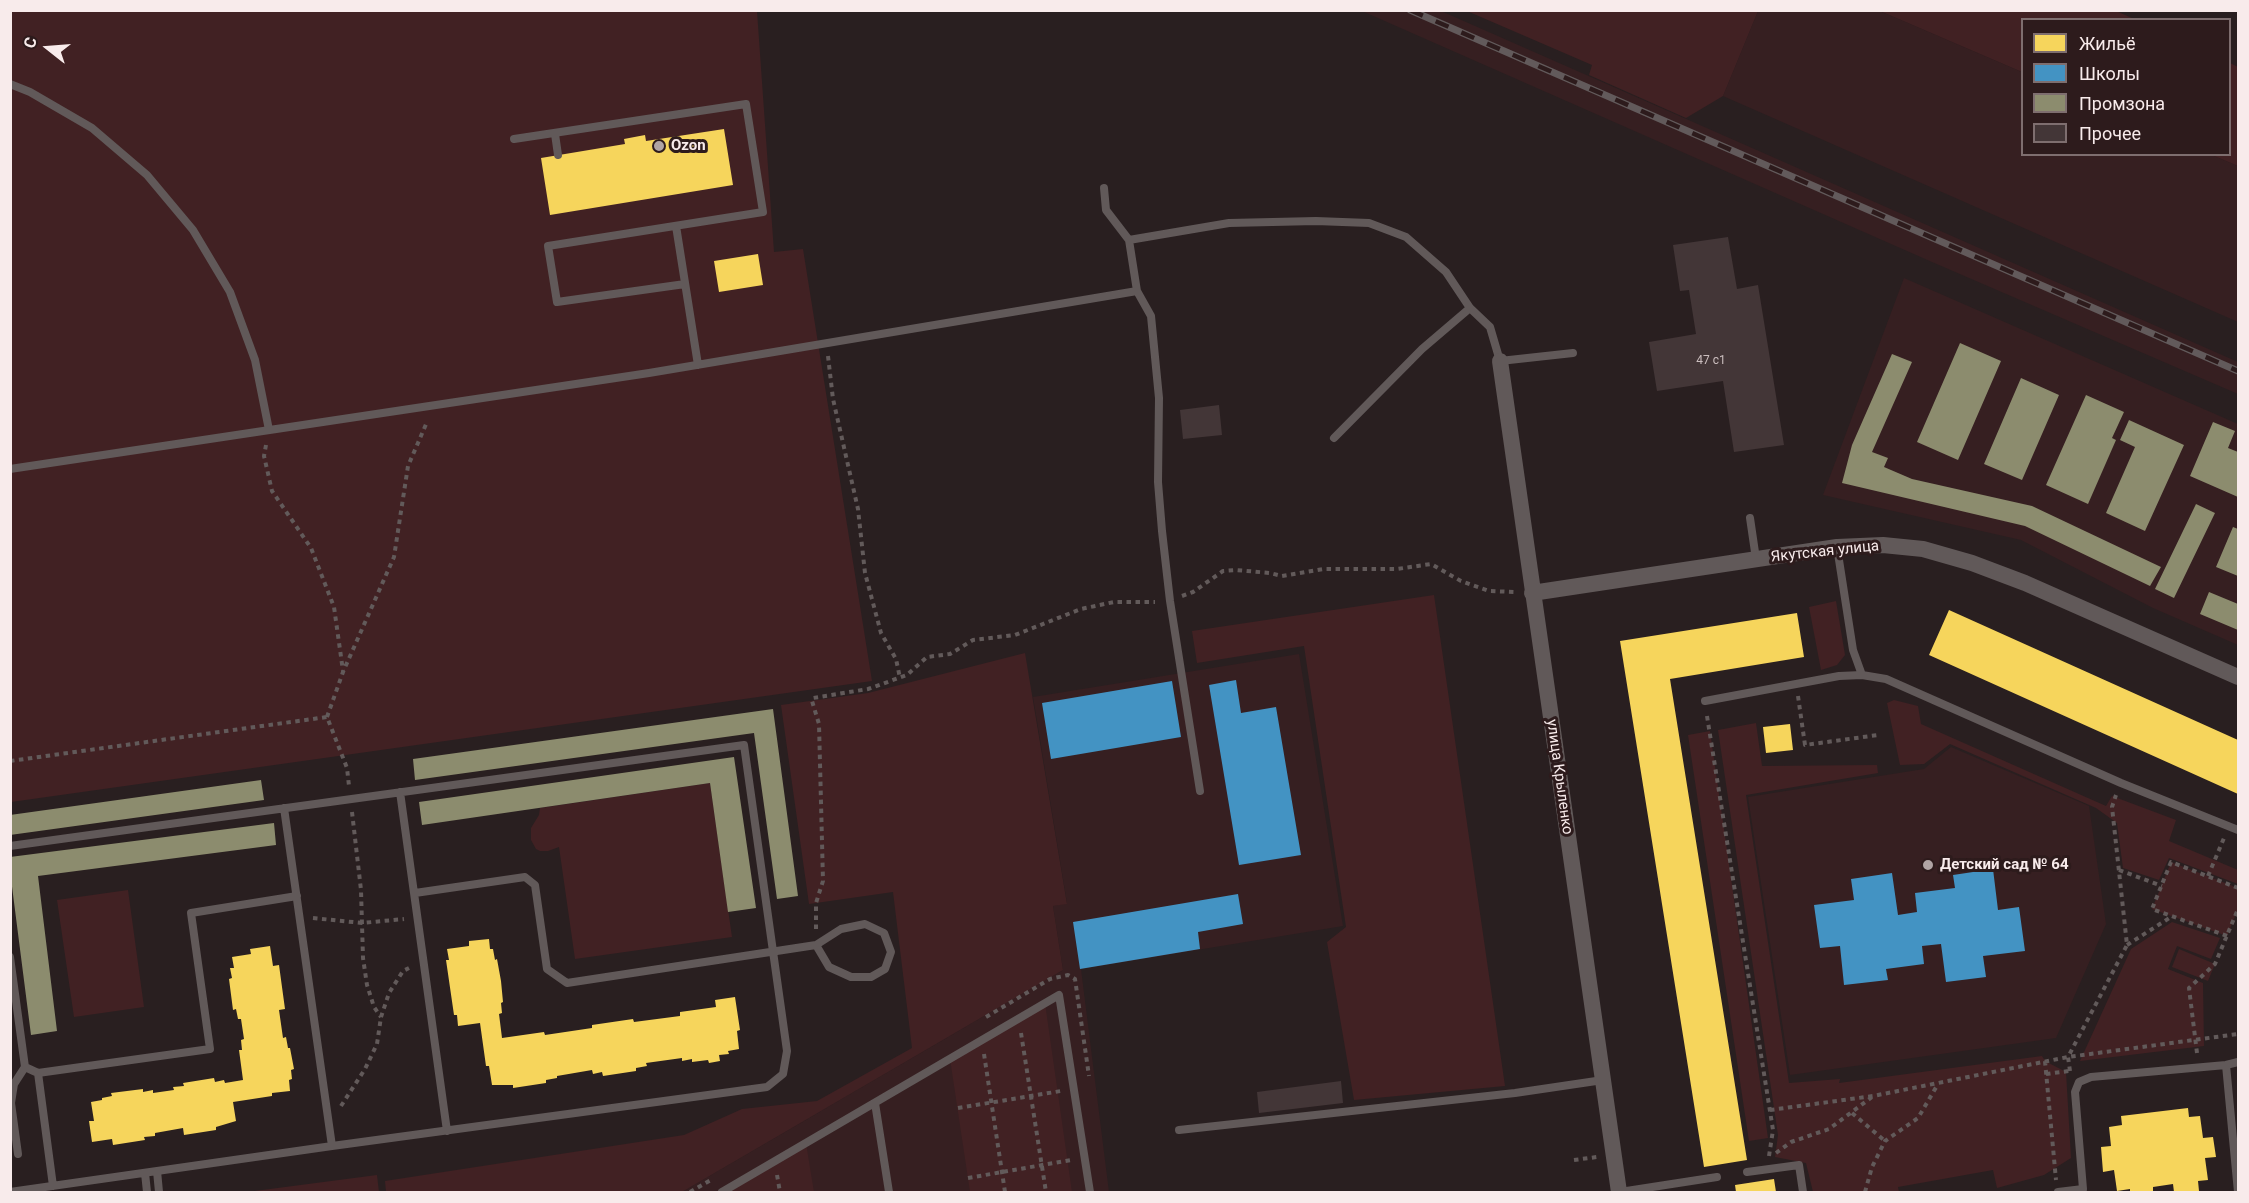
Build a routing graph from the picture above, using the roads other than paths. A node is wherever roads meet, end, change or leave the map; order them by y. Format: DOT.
graph roads {
  1 [pos="10,84"];
  2 [pos="555,134"];
  3 [pos="514,139"];
  4 [pos="558,155"];
  5 [pos="1104,188"];
  6 [pos="676,226"];
  7 [pos="1129,240"];
  8 [pos="685,284"];
  9 [pos="1137,291"];
  10 [pos="1470,308"];
  11 [pos="1573,353"];
  12 [pos="1500,361"];
  13 [pos="698,365"];
  14 [pos="269,430"];
  15 [pos="1334,438"];
  16 [pos="10,469"];
  17 [pos="1750,518"];
  18 [pos="1837,547"];
  19 [pos="1756,559"];
  20 [pos="1532,593"];
  21 [pos="1862,675"];
  22 [pos="2238,677"];
  23 [pos="1705,701"];
  24 [pos="1200,791"];
  25 [pos="400,792"];
  26 [pos="284,808"];
  27 [pos="2238,830"];
  28 [pos="10,846"];
  29 [pos="416,893"];
  30 [pos="297,896"];
  31 [pos="816,945"];
  32 [pos="772,953"];
  33 [pos="10,957"];
  34 [pos="2238,1062"];
  35 [pos="2226,1065"];
  36 [pos="25,1067"];
  37 [pos="38,1073"];
  38 [pos="1603,1080"];
  39 [pos="875,1103"];
  40 [pos="1179,1130"];
  41 [pos="447,1131"];
  42 [pos="332,1146"];
  43 [pos="18,1154"];
  44 [pos="157,1172"];
  45 [pos="1746,1172"];
  46 [pos="145,1173"];
  47 [pos="1717,1177"];
  48 [pos="1683,1182"];
  49 [pos="53,1186"];
  50 [pos="2084,1191"];
  51 [pos="10,1192"];
  52 [pos="147,1192"];
  53 [pos="159,1192"];
  54 [pos="722,1192"];
  55 [pos="889,1192"];
  56 [pos="1090,1192"];
  57 [pos="1619,1192"];
  58 [pos="1685,1192"];
  59 [pos="1803,1192"];
  60 [pos="2058,1192"];
  61 [pos="2238,1192"];
  1 -- 14 [label="lane"];
  2 -- 3 [label="lane"];
  2 -- 4 [label="lane"];
  2 -- 6 [label="lane"];
  5 -- 7 [label="lane"];
  6 -- 8 [label="lane"];
  6 -- 8 [label="lane"];
  7 -- 9 [label="lane"];
  7 -- 10 [label="lane"];
  8 -- 13 [label="lane"];
  9 -- 13 [label="lane"];
  9 -- 24 [label="lane"];
  10 -- 12 [label="lane"];
  10 -- 15 [label="lane"];
  11 -- 12 [label="lane"];
  12 -- 20 [label="street, улица Крыленко"];
  13 -- 14 [label="lane"];
  14 -- 16 [label="lane"];
  17 -- 19 [label="lane"];
  18 -- 19 [label="street, Якутская улица"];
  18 -- 21 [label="lane"];
  18 -- 22 [label="street, Якутская улица"];
  19 -- 20 [label="street, Якутская улица"];
  20 -- 38 [label="street, улица Крыленко"];
  21 -- 23 [label="lane"];
  21 -- 27 [label="lane"];
  25 -- 26 [label="lane"];
  25 -- 29 [label="lane"];
  25 -- 32 [label="lane"];
  26 -- 28 [label="lane"];
  26 -- 30 [label="lane"];
  29 -- 32 [label="lane"];
  29 -- 41 [label="lane"];
  30 -- 37 [label="lane"];
  30 -- 42 [label="lane"];
  31 -- 31 [label="lane"];
  31 -- 32 [label="lane"];
  32 -- 41 [label="lane"];
  33 -- 36 [label="lane"];
  34 -- 35 [label="lane"];
  35 -- 50 [label="lane"];
  35 -- 61 [label="lane"];
  36 -- 37 [label="lane"];
  36 -- 43 [label="lane"];
  37 -- 49 [label="lane"];
  38 -- 40 [label="lane"];
  38 -- 57 [label="street, улица Крыленко"];
  39 -- 54 [label="lane"];
  39 -- 55 [label="lane"];
  39 -- 56 [label="lane"];
  41 -- 42 [label="lane"];
  42 -- 44 [label="lane"];
  44 -- 46 [label="lane"];
  44 -- 53 [label="lane"];
  45 -- 59 [label="lane"];
  46 -- 49 [label="lane"];
  46 -- 52 [label="lane"];
  47 -- 48 [label="lane"];
  48 -- 57 [label="lane"];
  48 -- 58 [label="lane"];
  49 -- 51 [label="lane"];
  50 -- 60 [label="lane"];
}
